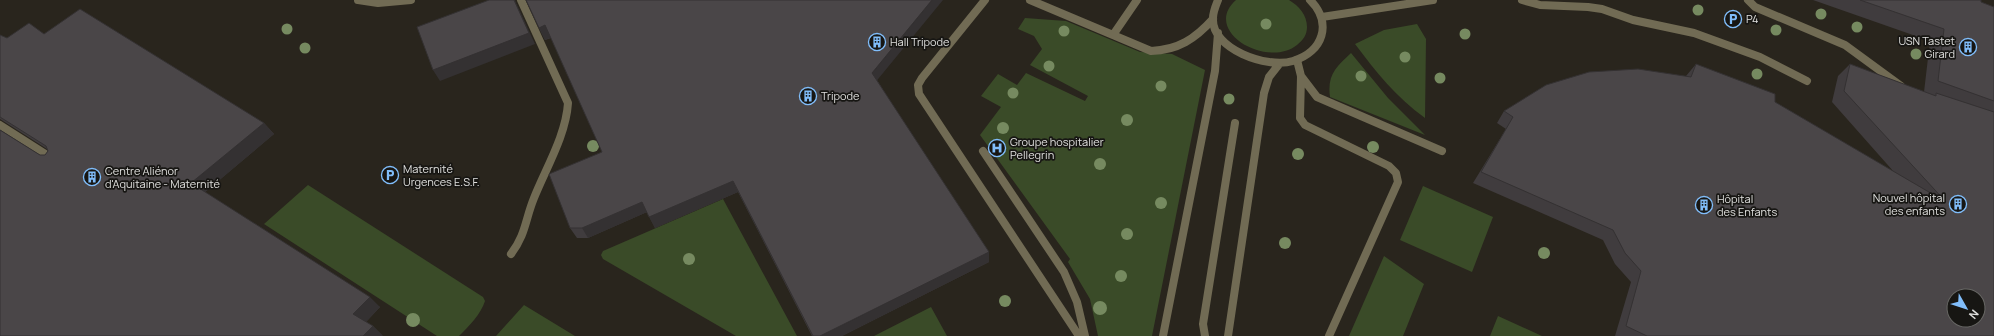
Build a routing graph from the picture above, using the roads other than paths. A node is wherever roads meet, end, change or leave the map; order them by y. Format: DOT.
graph roads {
  1 [pos="358,0"];
  2 [pos="411,0"];
  3 [pos="521,0"];
  4 [pos="985,0"];
  5 [pos="1030,0"];
  6 [pos="1137,0"];
  7 [pos="1218,0"];
  8 [pos="1310,0"];
  9 [pos="1433,0"];
  10 [pos="1522,0"];
  11 [pos="1748,0"];
  12 [pos="1408,2"];
  13 [pos="1568,3"];
  14 [pos="1322,17"];
  15 [pos="1213,19"];
  16 [pos="1218,34"];
  17 [pos="1113,35"];
  18 [pos="1297,60"];
  19 [pos="1280,63"];
  20 [pos="1301,76"];
  21 [pos="1807,81"];
  22 [pos="1907,89"];
  23 [pos="1235,123"];
  24 [pos="0,125"];
  25 [pos="983,151"];
  26 [pos="1442,151"];
  27 [pos="58,162"];
  28 [pos="511,254"];
  29 [pos="1079,336"];
  30 [pos="1085,336"];
  31 [pos="1163,336"];
  32 [pos="1205,336"];
  33 [pos="1228,336"];
  34 [pos="1329,336"];
  1 -- 2 [label="street"];
  3 -- 28 [label="street"];
  4 -- 29 [label="street"];
  5 -- 17 [label="street"];
  6 -- 17 [label="street"];
  7 -- 15 [label="street"];
  8 -- 14 [label="street"];
  9 -- 12 [label="street"];
  10 -- 13 [label="street"];
  11 -- 22 [label="street"];
  12 -- 14 [label="street"];
  13 -- 21 [label="street"];
  14 -- 18 [label="street"];
  15 -- 16 [label="street"];
  15 -- 17 [label="street"];
  16 -- 19 [label="street"];
  16 -- 31 [label="street"];
  18 -- 19 [label="street"];
  18 -- 20 [label="street"];
  19 -- 33 [label="street"];
  20 -- 26 [label="street"];
  20 -- 34 [label="street"];
  23 -- 32 [label="street"];
  24 -- 27 [label="street"];
  25 -- 30 [label="street"];
}
